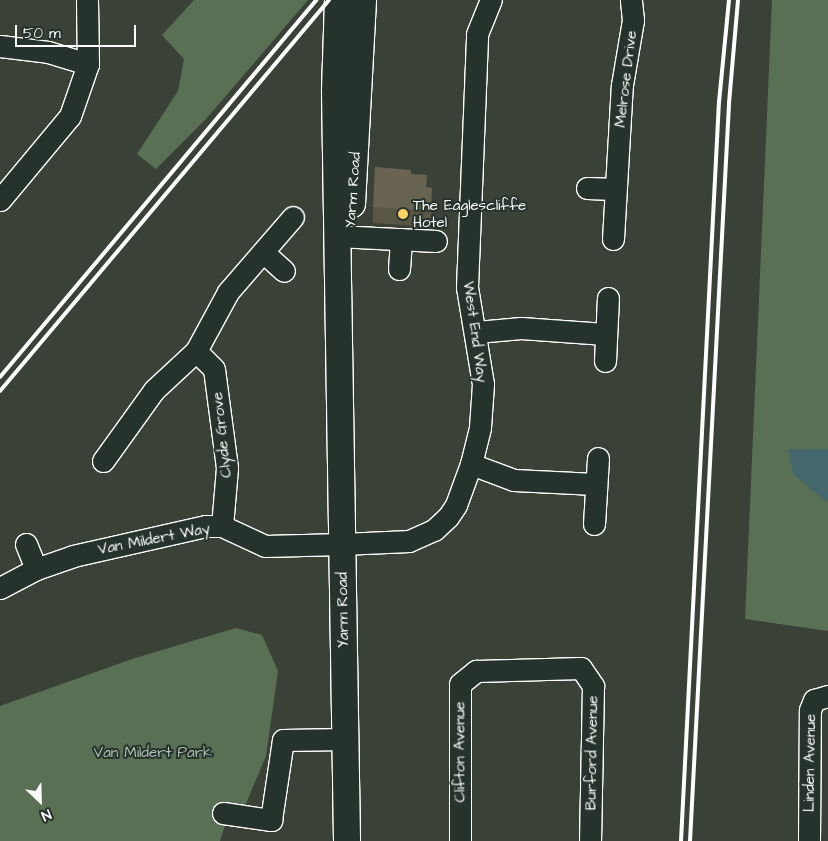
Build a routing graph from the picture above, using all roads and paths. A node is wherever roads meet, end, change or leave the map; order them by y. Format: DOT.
graph roads {
  1 [pos="87,0"];
  2 [pos="338,0"];
  3 [pos="364,0"];
  4 [pos="491,0"];
  5 [pos="631,0"];
  6 [pos="0,46"];
  7 [pos="88,64"];
  8 [pos="587,188"];
  9 [pos="615,188"];
  10 [pos="0,200"];
  11 [pos="293,217"];
  12 [pos="343,236"];
  13 [pos="401,239"];
  14 [pos="613,239"];
  15 [pos="436,241"];
  16 [pos="263,252"];
  17 [pos="399,269"];
  18 [pos="284,271"];
  19 [pos="608,298"];
  20 [pos="477,332"];
  21 [pos="605,334"];
  22 [pos="196,351"];
  23 [pos="605,361"];
  24 [pos="598,458"];
  25 [pos="103,461"];
  26 [pos="472,464"];
  27 [pos="595,484"];
  28 [pos="594,524"];
  29 [pos="222,526"];
  30 [pos="26,544"];
  31 [pos="342,544"];
  32 [pos="36,569"];
  33 [pos="0,588"];
  34 [pos="476,671"];
  35 [pos="828,696"];
  36 [pos="346,739"];
  37 [pos="818,787"];
  38 [pos="223,813"];
  39 [pos="347,841"];
  40 [pos="460,841"];
  41 [pos="590,841"];
  42 [pos="809,841"];
  1 -- 7 [label="street"];
  2 -- 12 [label="main road, Yarm Road"];
  3 -- 12 [label="main road, Yarm Road"];
  4 -- 20 [label="street, West End Way"];
  5 -- 9 [label="street, Melrose Drive"];
  6 -- 7 [label="street"];
  7 -- 10 [label="street"];
  8 -- 9 [label="street"];
  9 -- 14 [label="street, Melrose Drive"];
  11 -- 16 [label="street"];
  12 -- 13 [label="street"];
  12 -- 31 [label="main road, Yarm Road"];
  13 -- 15 [label="street"];
  13 -- 17 [label="street"];
  16 -- 18 [label="street"];
  16 -- 22 [label="street"];
  19 -- 21 [label="street"];
  20 -- 21 [label="street"];
  20 -- 26 [label="street, West End Way"];
  21 -- 23 [label="street"];
  22 -- 25 [label="street"];
  22 -- 29 [label="street, Clyde Grove"];
  24 -- 27 [label="street"];
  26 -- 27 [label="street"];
  26 -- 31 [label="street, West End Way"];
  27 -- 28 [label="street"];
  29 -- 31 [label="street, Van Mildert Way"];
  29 -- 32 [label="street, Van Mildert Way"];
  30 -- 32 [label="street"];
  31 -- 36 [label="main road, Yarm Road"];
  32 -- 33 [label="street, Van Mildert Way"];
  34 -- 40 [label="street, Clifton Avenue"];
  34 -- 41 [label="street, Burford Avenue"];
  35 -- 37 [label="street, Linden Avenue"];
  36 -- 38 [label="street"];
  36 -- 39 [label="main road, Yarm Road"];
  37 -- 42 [label="street, Linden Avenue"];
}
